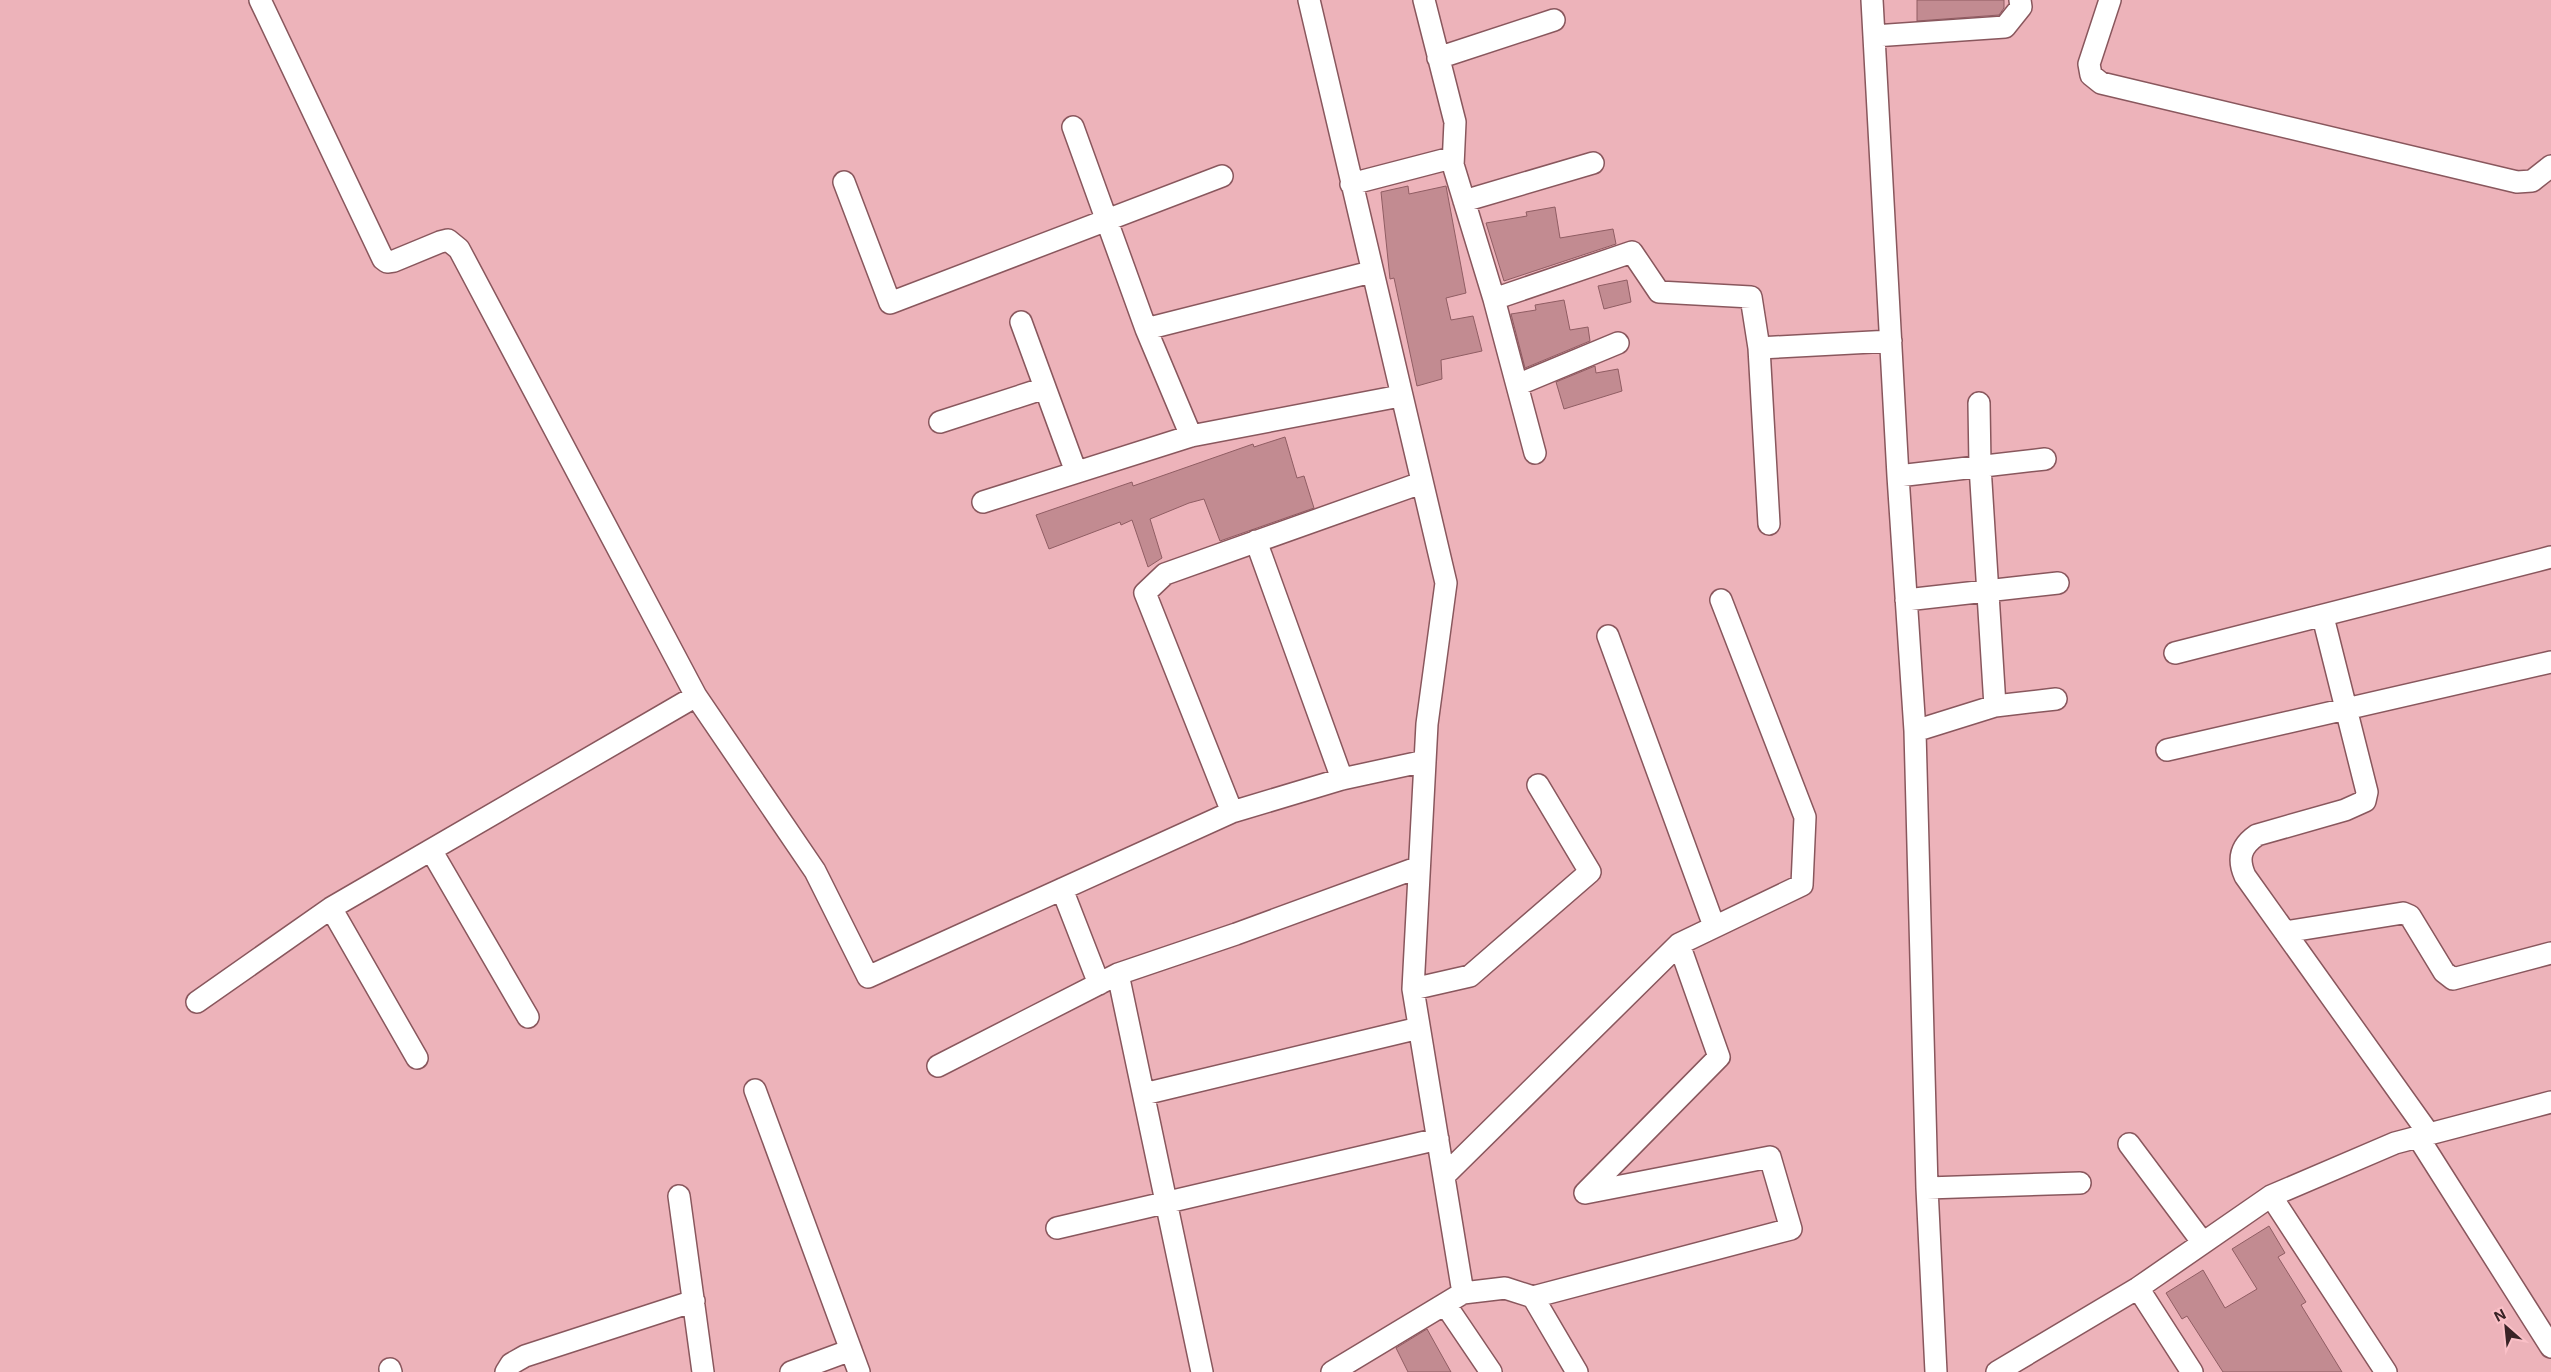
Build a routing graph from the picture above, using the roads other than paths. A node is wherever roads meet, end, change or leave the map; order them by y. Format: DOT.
graph roads {
  1 [pos="260,0"];
  2 [pos="1309,0"];
  3 [pos="1424,0"];
  4 [pos="1872,0"];
  5 [pos="2020,0"];
  6 [pos="2110,0"];
  7 [pos="1554,20"];
  8 [pos="1874,36"];
  9 [pos="1438,58"];
  10 [pos="1073,126"];
  11 [pos="1593,163"];
  12 [pos="1453,166"];
  13 [pos="1222,176"];
  14 [pos="2548,176"];
  15 [pos="844,182"];
  16 [pos="1351,184"];
  17 [pos="1464,201"];
  18 [pos="1107,219"];
  19 [pos="1371,272"];
  20 [pos="1494,299"];
  21 [pos="1021,322"];
  22 [pos="1146,329"];
  23 [pos="1891,341"];
  24 [pos="1618,343"];
  25 [pos="1760,348"];
  26 [pos="1517,385"];
  27 [pos="1045,388"];
  28 [pos="1400,396"];
  29 [pos="1979,403"];
  30 [pos="940,422"];
  31 [pos="1190,436"];
  32 [pos="1535,453"];
  33 [pos="2045,459"];
  34 [pos="1980,466"];
  35 [pos="1076,472"];
  36 [pos="1898,476"];
  37 [pos="1421,483"];
  38 [pos="983,502"];
  39 [pos="1769,524"];
  40 [pos="1256,541"];
  41 [pos="2551,557"];
  42 [pos="2058,583"];
  43 [pos="1988,591"];
  44 [pos="1722,600"];
  45 [pos="1906,600"];
  46 [pos="2323,617"];
  47 [pos="1608,636"];
  48 [pos="2175,654"];
  49 [pos="2551,662"];
  50 [pos="696,696"];
  51 [pos="2056,699"];
  52 [pos="1995,706"];
  53 [pos="2348,708"];
  54 [pos="1915,731"];
  55 [pos="2167,750"];
  56 [pos="1425,761"];
  57 [pos="1342,779"];
  58 [pos="1538,785"];
  59 [pos="1232,812"];
  60 [pos="431,850"];
  61 [pos="1419,867"];
  62 [pos="1062,889"];
  63 [pos="331,908"];
  64 [pos="1714,926"];
  65 [pos="2285,932"];
  66 [pos="1679,944"];
  67 [pos="2551,953"];
  68 [pos="1118,974"];
  69 [pos="1098,984"];
  70 [pos="1413,989"];
  71 [pos="197,1002"];
  72 [pos="528,1017"];
  73 [pos="1419,1028"];
  74 [pos="417,1058"];
  75 [pos="938,1066"];
  76 [pos="755,1090"];
  77 [pos="1144,1094"];
  78 [pos="2551,1102"];
  79 [pos="2423,1136"];
  80 [pos="1438,1139"];
  81 [pos="2129,1144"];
  82 [pos="1444,1176"];
  83 [pos="2080,1183"];
  84 [pos="1927,1188"];
  85 [pos="680,1196"];
  86 [pos="2271,1196"];
  87 [pos="1166,1202"];
  88 [pos="1057,1228"];
  89 [pos="2203,1242"];
  90 [pos="2138,1288"];
  91 [pos="1463,1293"];
  92 [pos="1534,1297"];
  93 [pos="694,1301"];
  94 [pos="1445,1304"];
  95 [pos="2551,1348"];
  96 [pos="851,1350"];
  97 [pos="506,1372"];
  98 [pos="703,1372"];
  99 [pos="791,1372"];
  100 [pos="859,1372"];
  101 [pos="1202,1372"];
  102 [pos="1332,1372"];
  103 [pos="1491,1372"];
  104 [pos="1578,1372"];
  105 [pos="1936,1372"];
  106 [pos="1997,1372"];
  107 [pos="2192,1372"];
  108 [pos="2386,1372"];
  1 -- 50 [label="street"];
  2 -- 16 [label="street"];
  3 -- 9 [label="street"];
  4 -- 8 [label="street"];
  5 -- 8 [label="street"];
  6 -- 14 [label="street"];
  7 -- 9 [label="street"];
  8 -- 23 [label="street"];
  9 -- 12 [label="street"];
  10 -- 18 [label="street"];
  11 -- 17 [label="street"];
  12 -- 16 [label="street"];
  12 -- 17 [label="street"];
  13 -- 18 [label="street"];
  15 -- 18 [label="street"];
  16 -- 19 [label="street"];
  17 -- 20 [label="street"];
  18 -- 22 [label="street"];
  19 -- 22 [label="street"];
  19 -- 28 [label="street"];
  20 -- 25 [label="street"];
  20 -- 26 [label="street"];
  21 -- 27 [label="street"];
  22 -- 31 [label="street"];
  23 -- 25 [label="street"];
  23 -- 36 [label="street"];
  24 -- 26 [label="street"];
  25 -- 39 [label="street"];
  26 -- 32 [label="street"];
  27 -- 30 [label="street"];
  27 -- 35 [label="street"];
  28 -- 31 [label="street"];
  28 -- 37 [label="street"];
  29 -- 34 [label="street"];
  31 -- 35 [label="street"];
  33 -- 34 [label="street"];
  34 -- 36 [label="street"];
  34 -- 43 [label="street"];
  35 -- 38 [label="street"];
  36 -- 45 [label="street"];
  37 -- 40 [label="street"];
  37 -- 56 [label="street"];
  40 -- 57 [label="street"];
  40 -- 59 [label="street"];
  41 -- 46 [label="street"];
  42 -- 43 [label="street"];
  43 -- 45 [label="street"];
  43 -- 52 [label="street"];
  44 -- 64 [label="street"];
  45 -- 54 [label="street"];
  46 -- 48 [label="street"];
  46 -- 53 [label="street"];
  47 -- 64 [label="street"];
  49 -- 53 [label="street"];
  50 -- 60 [label="street"];
  50 -- 62 [label="street"];
  51 -- 52 [label="street"];
  52 -- 54 [label="street"];
  53 -- 55 [label="street"];
  53 -- 65 [label="street"];
  54 -- 84 [label="street"];
  56 -- 57 [label="street"];
  56 -- 61 [label="street"];
  57 -- 59 [label="street"];
  58 -- 70 [label="street"];
  59 -- 62 [label="street"];
  60 -- 63 [label="street"];
  60 -- 72 [label="street"];
  61 -- 68 [label="street"];
  61 -- 70 [label="street"];
  62 -- 69 [label="street"];
  63 -- 71 [label="street"];
  63 -- 74 [label="street"];
  64 -- 66 [label="street"];
  65 -- 67 [label="street"];
  65 -- 79 [label="street"];
  66 -- 82 [label="street"];
  66 -- 92 [label="street"];
  68 -- 69 [label="street"];
  68 -- 77 [label="street"];
  69 -- 75 [label="street"];
  70 -- 73 [label="street"];
  73 -- 77 [label="street"];
  73 -- 80 [label="street"];
  76 -- 96 [label="street"];
  77 -- 87 [label="street"];
  78 -- 79 [label="street"];
  79 -- 86 [label="street"];
  79 -- 95 [label="street"];
  80 -- 82 [label="street"];
  80 -- 87 [label="street"];
  81 -- 89 [label="street"];
  82 -- 91 [label="street"];
  83 -- 84 [label="street"];
  84 -- 105 [label="street"];
  85 -- 93 [label="street"];
  86 -- 89 [label="street"];
  86 -- 108 [label="street"];
  87 -- 88 [label="street"];
  87 -- 101 [label="street"];
  89 -- 90 [label="street"];
  90 -- 106 [label="street"];
  90 -- 107 [label="street"];
  91 -- 92 [label="street"];
  91 -- 94 [label="street"];
  92 -- 104 [label="street"];
  93 -- 97 [label="street"];
  93 -- 98 [label="street"];
  94 -- 102 [label="street"];
  94 -- 103 [label="street"];
  96 -- 99 [label="street"];
  96 -- 100 [label="street"];
}
